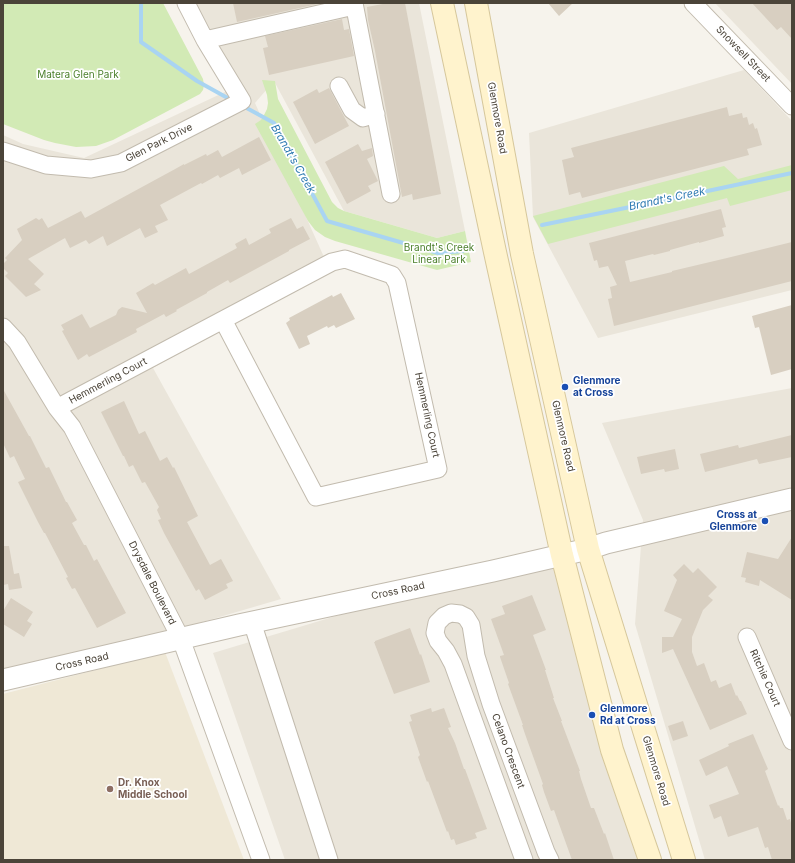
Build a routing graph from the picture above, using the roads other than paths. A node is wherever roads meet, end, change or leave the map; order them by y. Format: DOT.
graph roads {
  1 [pos="186,3"];
  2 [pos="442,3"];
  3 [pos="476,3"];
  4 [pos="693,3"];
  5 [pos="354,4"];
  6 [pos="205,40"];
  7 [pos="339,86"];
  8 [pos="792,106"];
  9 [pos="376,114"];
  10 [pos="4,154"];
  11 [pos="391,194"];
  12 [pos="222,320"];
  13 [pos="3,327"];
  14 [pos="57,408"];
  15 [pos="792,499"];
  16 [pos="588,549"];
  17 [pos="562,555"];
  18 [pos="252,622"];
  19 [pos="747,637"];
  20 [pos="181,639"];
  21 [pos="473,640"];
  22 [pos="446,651"];
  23 [pos="3,680"];
  24 [pos="792,741"];
  25 [pos="262,860"];
  26 [pos="328,860"];
  27 [pos="524,860"];
  28 [pos="550,860"];
  29 [pos="650,860"];
  30 [pos="684,860"];
  1 -- 6 [label="street, Glen Park Drive"];
  2 -- 17 [label="main road"];
  3 -- 16 [label="main road, Glenmore Road"];
  4 -- 8 [label="street, Snowsell Street"];
  5 -- 6 [label="street"];
  5 -- 9 [label="street"];
  6 -- 10 [label="street, Glen Park Drive"];
  7 -- 9 [label="street"];
  9 -- 11 [label="street"];
  12 -- 12 [label="street, Hemmerling Court"];
  12 -- 14 [label="street, Hemmerling Court"];
  13 -- 14 [label="street, Drysdale Boulevard"];
  14 -- 20 [label="street, Drysdale Boulevard"];
  15 -- 16 [label="street, Cross Road"];
  16 -- 17 [label="street, Cross Road"];
  16 -- 30 [label="main road, Glenmore Road"];
  17 -- 18 [label="street, Cross Road"];
  17 -- 29 [label="main road"];
  18 -- 20 [label="street, Cross Road"];
  18 -- 26 [label="street"];
  19 -- 24 [label="street, Ritchie Court"];
  20 -- 23 [label="street, Cross Road"];
  20 -- 25 [label="street, Drysdale Boulevard"];
  21 -- 22 [label="street"];
  21 -- 22 [label="street, Celano Crescent"];
  21 -- 28 [label="street, Celano Crescent"];
  22 -- 27 [label="street, Celano Crescent"];
}
